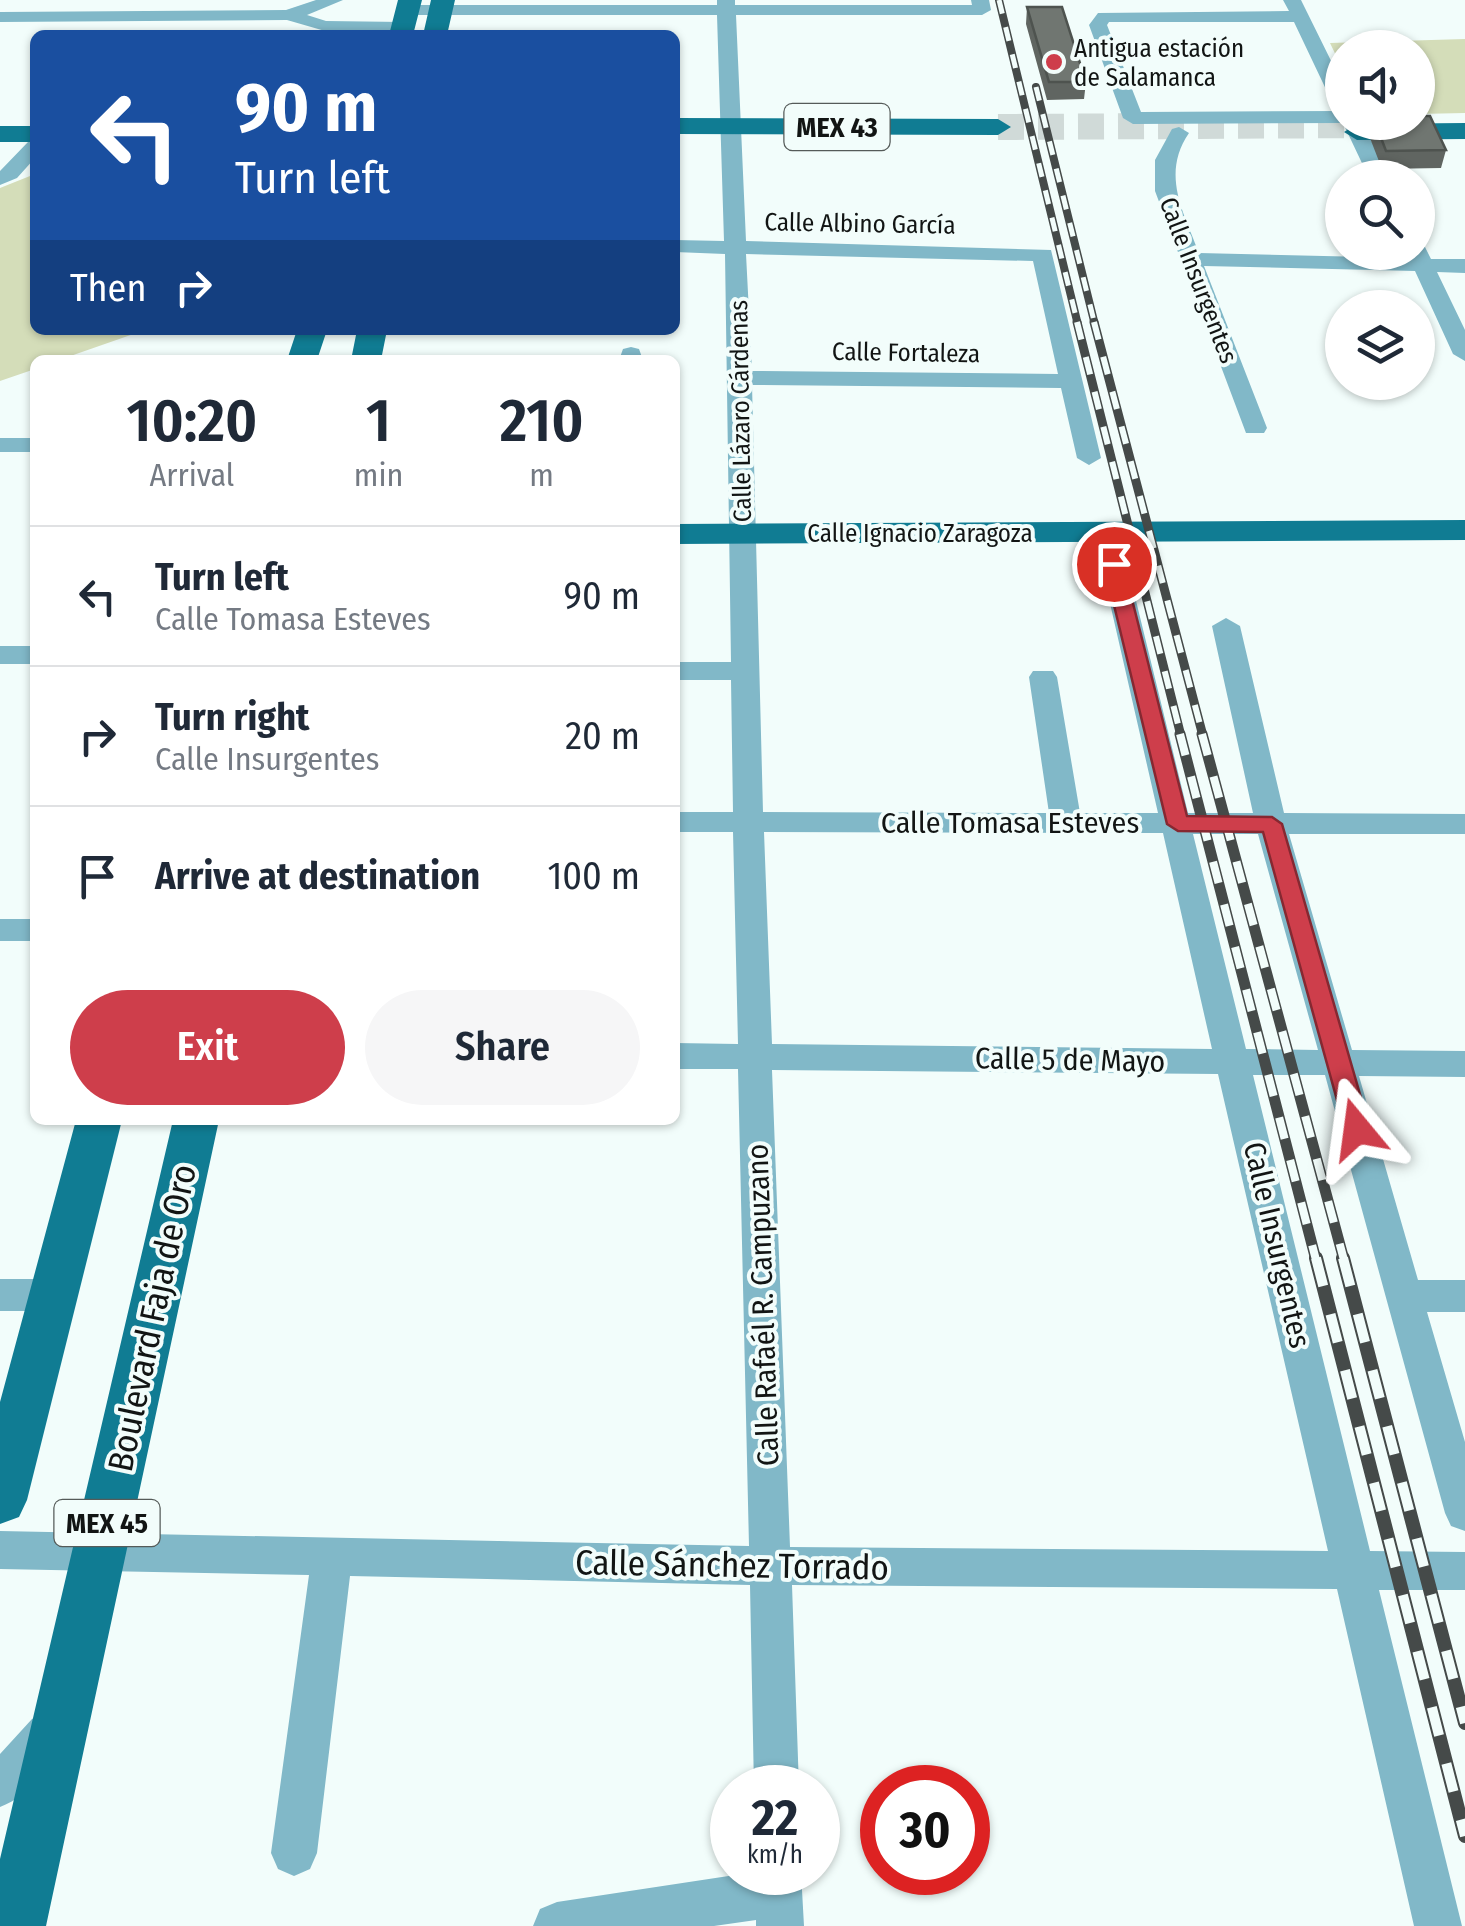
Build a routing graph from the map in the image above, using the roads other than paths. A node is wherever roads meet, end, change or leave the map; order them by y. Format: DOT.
graph roads {
  1 [pos="334,0"];
  2 [pos="442,5"];
  3 [pos="726,5"];
  4 [pos="981,5"];
  5 [pos="1296,8"];
  6 [pos="288,15"];
  7 [pos="0,17"];
  8 [pos="405,18"];
  9 [pos="436,30"];
  10 [pos="1325,67"];
  11 [pos="1435,116"];
  12 [pos="1465,116"];
  13 [pos="1325,124"];
  14 [pos="1176,125"];
  15 [pos="680,126"];
  16 [pos="731,126"];
  17 [pos="998,127"];
  18 [pos="1435,127"];
  19 [pos="1465,128"];
  20 [pos="30,152"];
  21 [pos="0,179"];
  22 [pos="680,246"];
  23 [pos="735,248"];
  24 [pos="1191,259"];
  25 [pos="1325,259"];
  26 [pos="1435,261"];
  27 [pos="1465,266"];
  28 [pos="1425,270"];
  29 [pos="1465,354"];
  30 [pos="740,378"];
  31 [pos="1071,381"];
  32 [pos="1255,428"];
  33 [pos="0,445"];
  34 [pos="30,445"];
  35 [pos="1089,458"];
  36 [pos="1465,530"];
  37 [pos="743,533"];
  38 [pos="680,534"];
  39 [pos="1114,564"];
  40 [pos="1226,626"];
  41 [pos="0,655"];
  42 [pos="30,655"];
  43 [pos="680,671"];
  44 [pos="745,671"];
  45 [pos="1043,677"];
  46 [pos="680,822"];
  47 [pos="748,822"];
  48 [pos="1066,823"];
  49 [pos="1178,824"];
  50 [pos="1272,824"];
  51 [pos="1465,824"];
  52 [pos="0,930"];
  53 [pos="30,930"];
  54 [pos="680,1056"];
  55 [pos="754,1057"];
  56 [pos="1234,1061"];
  57 [pos="1338,1062"];
  58 [pos="1465,1064"];
  59 [pos="98,1125"];
  60 [pos="195,1125"];
  61 [pos="0,1295"];
  62 [pos="54,1295"];
  63 [pos="1404,1296"];
  64 [pos="1465,1296"];
  65 [pos="0,1500"];
  66 [pos="1465,1512"];
  67 [pos="0,1550"];
  68 [pos="100,1552"];
  69 [pos="334,1557"];
  70 [pos="772,1566"];
  71 [pos="1354,1570"];
  72 [pos="1465,1571"];
  73 [pos="68,1691"];
  74 [pos="776,1765"];
  75 [pos="0,1785"];
  76 [pos="294,1853"];
  77 [pos="779,1897"];
  78 [pos="15,1926"];
  79 [pos="557,1926"];
  80 [pos="1438,1926"];
  1 -- 6 [label="street"];
  2 -- 3 [label="street"];
  2 -- 8 [label="street"];
  2 -- 9 [label="main road"];
  3 -- 4 [label="street"];
  3 -- 16 [label="street, Calle Lázaro Cárdenas"];
  5 -- 10 [label="street"];
  5 -- 14 [label="street"];
  6 -- 7 [label="street"];
  6 -- 8 [label="street"];
  11 -- 12 [label="main road"];
  13 -- 14 [label="street"];
  14 -- 24 [label="street, Calle Insurgentes"];
  15 -- 16 [label="main road, MEX 43"];
  16 -- 17 [label="main road, MEX 43"];
  16 -- 23 [label="street, Calle Lázaro Cárdenas"];
  18 -- 19 [label="main road"];
  20 -- 21 [label="street"];
  22 -- 23 [label="street, Calle Albino García"];
  23 -- 30 [label="street, Calle Lázaro Cárdenas"];
  23 -- 31 [label="street, Calle Albino García"];
  24 -- 25 [label="street"];
  24 -- 32 [label="street, Calle Insurgentes"];
  26 -- 27 [label="street"];
  28 -- 29 [label="street"];
  30 -- 31 [label="street, Calle Fortaleza"];
  30 -- 37 [label="street, Calle Lázaro Cárdenas"];
  31 -- 35 [label="street"];
  33 -- 34 [label="street"];
  36 -- 37 [label="main road, Calle Ignacio Zaragoza"];
  37 -- 38 [label="main road, Calle Ignacio Zaragoza"];
  37 -- 44 [label="street, Calle Lázaro Cárdenas"];
  39 -- 49 [label="street, Calle Insurgentes"];
  40 -- 50 [label="street"];
  41 -- 42 [label="street"];
  43 -- 44 [label="street"];
  44 -- 47 [label="street, Calle Lázaro Cárdenas"];
  45 -- 48 [label="street"];
  46 -- 47 [label="street, Calle Tomasa Esteves"];
  47 -- 48 [label="street, Calle Tomasa Esteves"];
  47 -- 55 [label="street, Calle Rafaél R. Campuzano"];
  48 -- 49 [label="street, Calle Tomasa Esteves"];
  49 -- 50 [label="street, Calle Tomasa Esteves"];
  49 -- 56 [label="street, Calle Insurgentes"];
  50 -- 51 [label="street, Calle Tomasa Esteves"];
  50 -- 57 [label="street"];
  52 -- 53 [label="street"];
  54 -- 55 [label="street, Calle 5 de Mayo"];
  55 -- 56 [label="street, Calle 5 de Mayo"];
  55 -- 70 [label="street, Calle Rafaél R. Campuzano"];
  56 -- 57 [label="street, Calle 5 de Mayo"];
  56 -- 71 [label="street, Calle Insurgentes"];
  57 -- 58 [label="street, Calle 5 de Mayo"];
  57 -- 63 [label="street"];
  59 -- 62 [label="main road"];
  60 -- 68 [label="main road, Boulevard Faja de Oro / MEX 45"];
  61 -- 62 [label="street"];
  62 -- 65 [label="main road"];
  63 -- 64 [label="street"];
  63 -- 66 [label="street"];
  67 -- 68 [label="street, Calle Sánchez Torrado"];
  68 -- 69 [label="street, Calle Sánchez Torrado"];
  68 -- 73 [label="main road, Boulevard Faja de Oro / MEX 45"];
  69 -- 70 [label="street, Calle Sánchez Torrado"];
  69 -- 76 [label="street"];
  70 -- 71 [label="street, Calle Sánchez Torrado"];
  70 -- 74 [label="street, Calle Rafaél R. Campuzano"];
  71 -- 72 [label="street, Calle Sánchez Torrado"];
  71 -- 80 [label="street, Calle Insurgentes"];
  73 -- 75 [label="street"];
  73 -- 78 [label="main road, Boulevard Faja de Oro / MEX 45"];
  77 -- 79 [label="street"];
}
